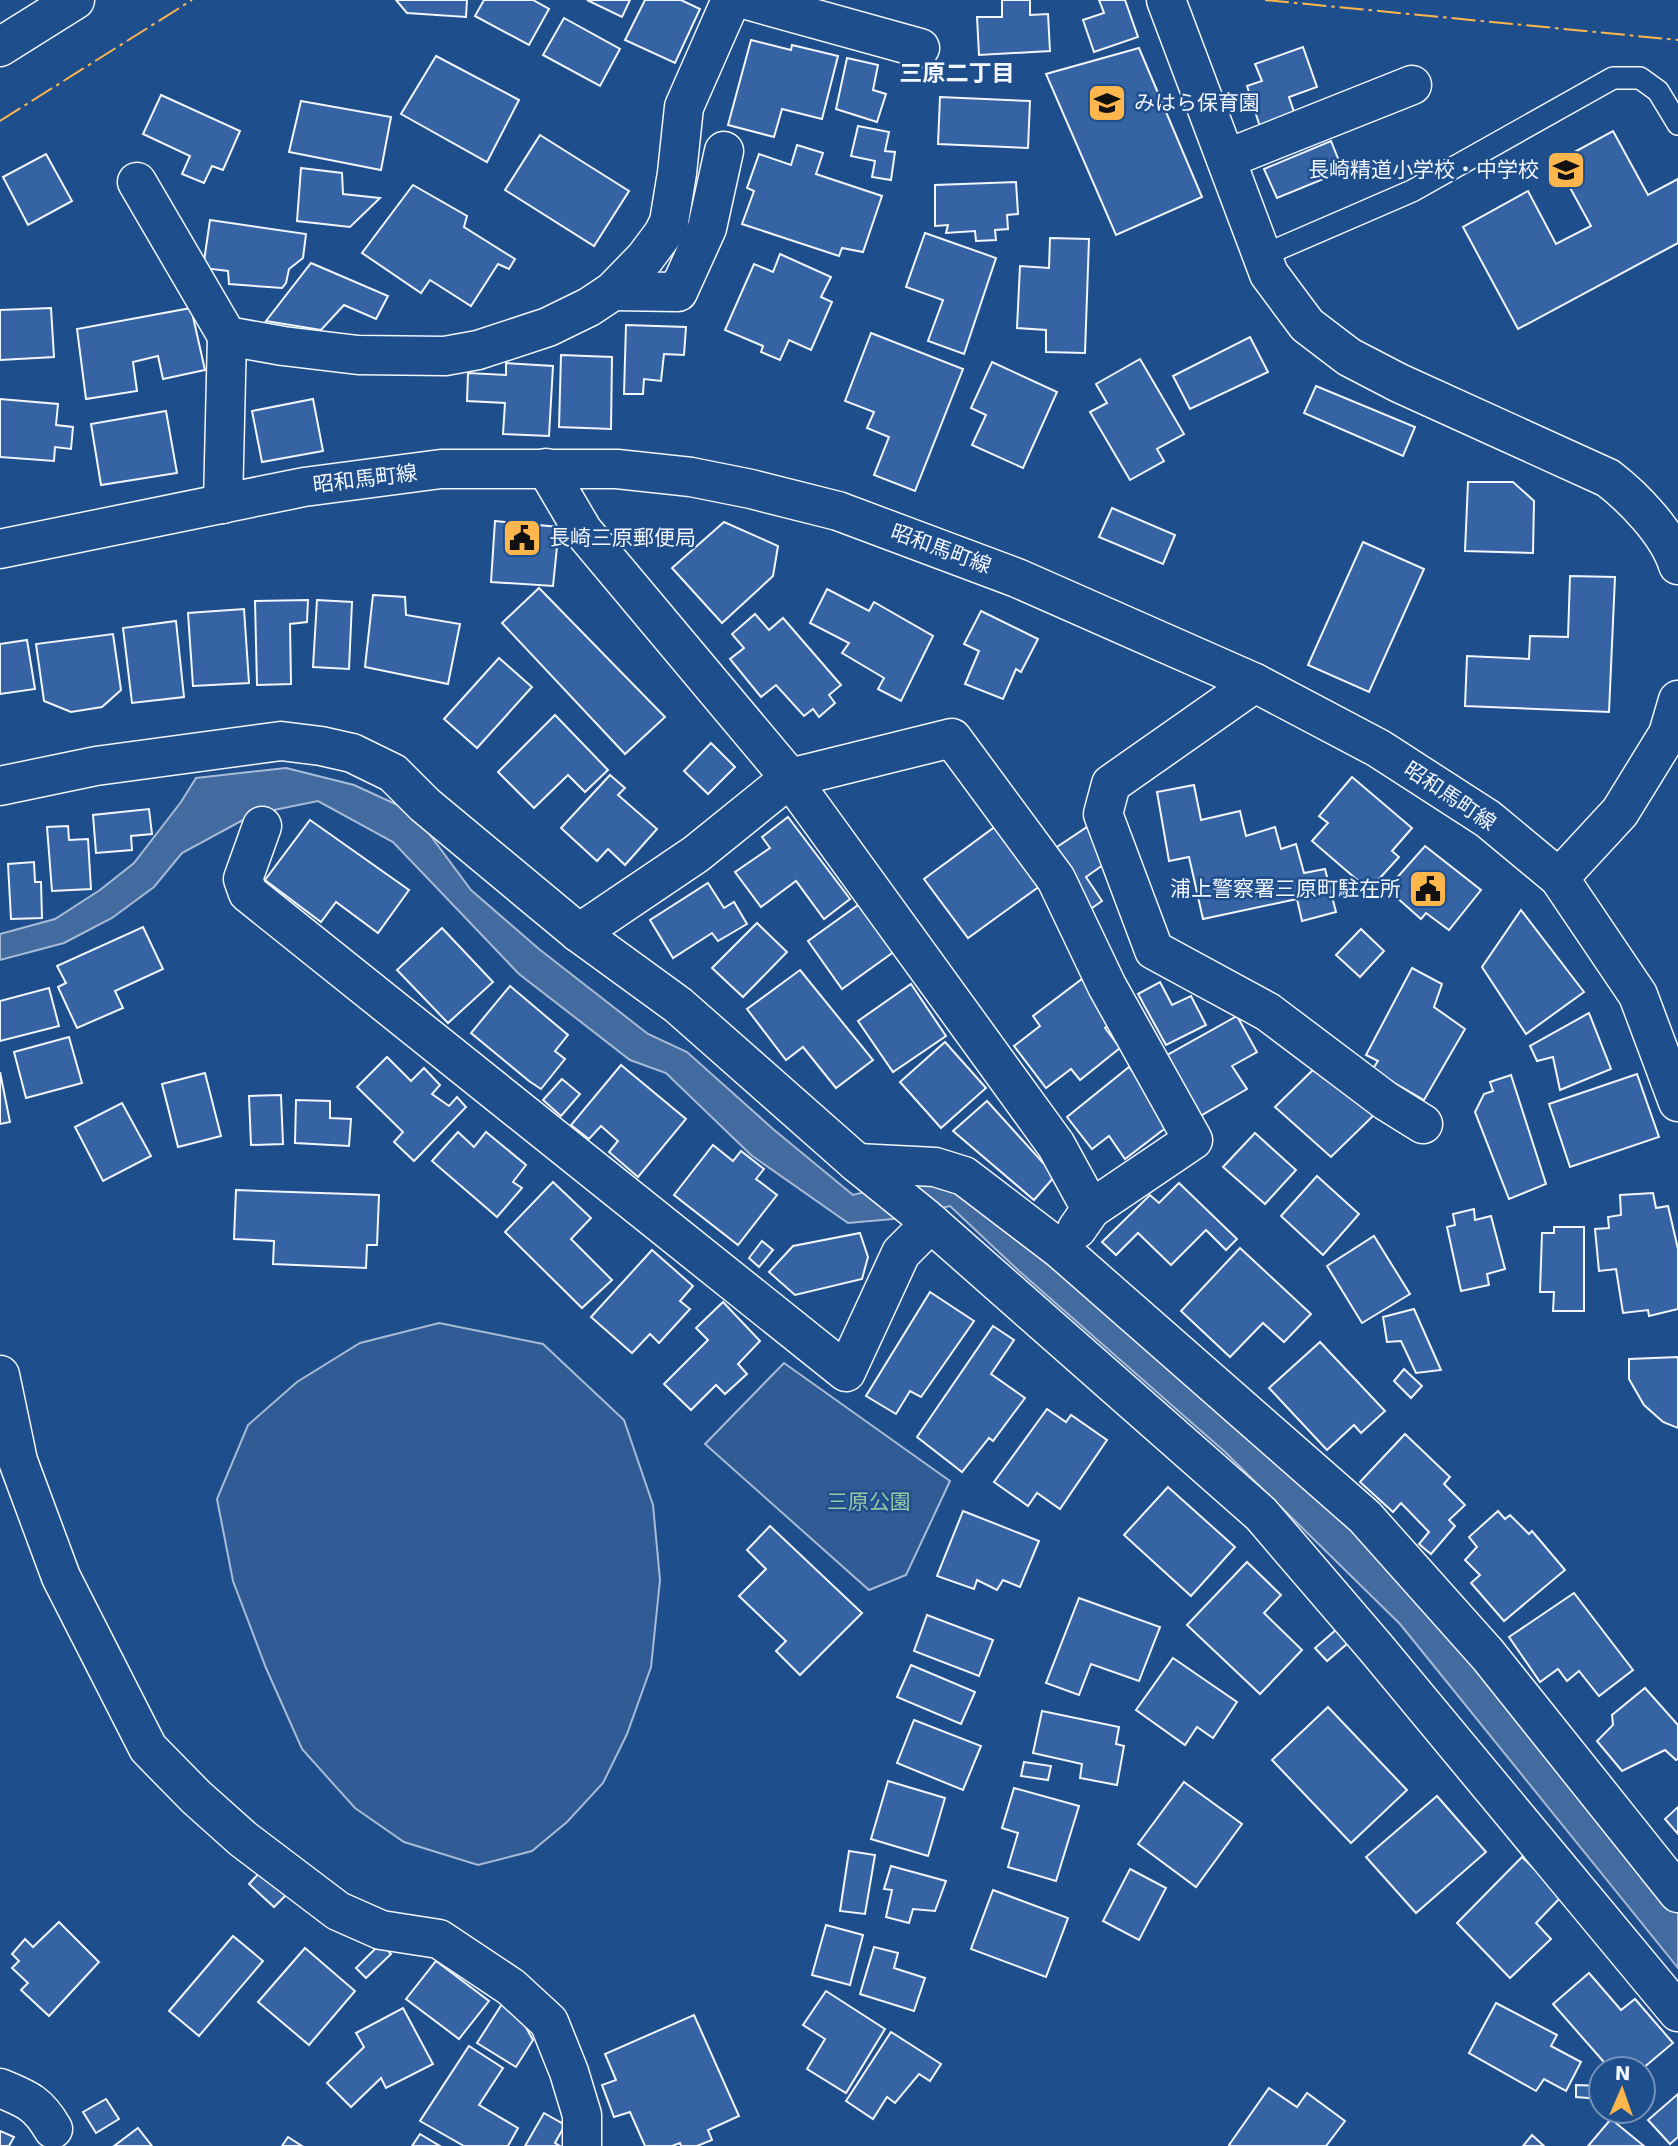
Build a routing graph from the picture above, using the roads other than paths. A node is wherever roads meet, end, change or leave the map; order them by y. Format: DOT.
graph roads {
  1 [pos="75,0"];
  2 [pos="730,0"];
  3 [pos="747,0"];
  4 [pos="1166,0"];
  5 [pos="0,47"];
  6 [pos="920,48"];
  7 [pos="1412,85"];
  8 [pos="1678,124"];
  9 [pos="724,151"];
  10 [pos="1226,159"];
  11 [pos="137,182"];
  12 [pos="1262,256"];
  13 [pos="613,291"];
  14 [pos="227,335"];
  15 [pos="546,468"];
  16 [pos="223,504"];
  17 [pos="0,549"];
  18 [pos="1678,565"];
  19 [pos="1255,683"];
  20 [pos="1678,700"];
  21 [pos="790,778"];
  22 [pos="0,786"];
  23 [pos="262,826"];
  24 [pos="1559,878"];
  25 [pos="579,933"];
  26 [pos="1678,1102"];
  27 [pos="1423,1124"];
  28 [pos="870,1172"];
  29 [pos="1091,1209"];
  30 [pos="928,1220"];
  31 [pos="1061,1250"];
  32 [pos="0,1376"];
  33 [pos="1678,1893"];
  34 [pos="1678,2012"];
  35 [pos="0,2088"];
  36 [pos="53,2129"];
  37 [pos="582,2130"];
  38 [pos="607,2146"];
  1 -- 5 [label="street"];
  2 -- 13 [label="street"];
  3 -- 6 [label="street"];
  4 -- 10 [label="street"];
  7 -- 10 [label="street"];
  8 -- 12 [label="lane"];
  9 -- 13 [label="street"];
  10 -- 12 [label="street"];
  11 -- 14 [label="street"];
  12 -- 18 [label="street"];
  13 -- 14 [label="street"];
  14 -- 16 [label="street"];
  15 -- 16 [label="street, 昭和馬町線"];
  15 -- 19 [label="street, 昭和馬町線"];
  15 -- 21 [label="street"];
  16 -- 17 [label="street, 昭和馬町線"];
  19 -- 24 [label="street, 昭和馬町線"];
  19 -- 27 [label="street"];
  20 -- 24 [label="street"];
  21 -- 25 [label="street"];
  21 -- 29 [label="street"];
  21 -- 29 [label="street"];
  22 -- 25 [label="street"];
  23 -- 30 [label="street"];
  24 -- 26 [label="street, 昭和馬町線"];
  25 -- 28 [label="street"];
  28 -- 30 [label="street"];
  28 -- 31 [label="street"];
  29 -- 31 [label="street"];
  30 -- 34 [label="street"];
  31 -- 33 [label="street"];
  32 -- 37 [label="street"];
  35 -- 36 [label="street"];
  37 -- 38 [label="street"];
}
